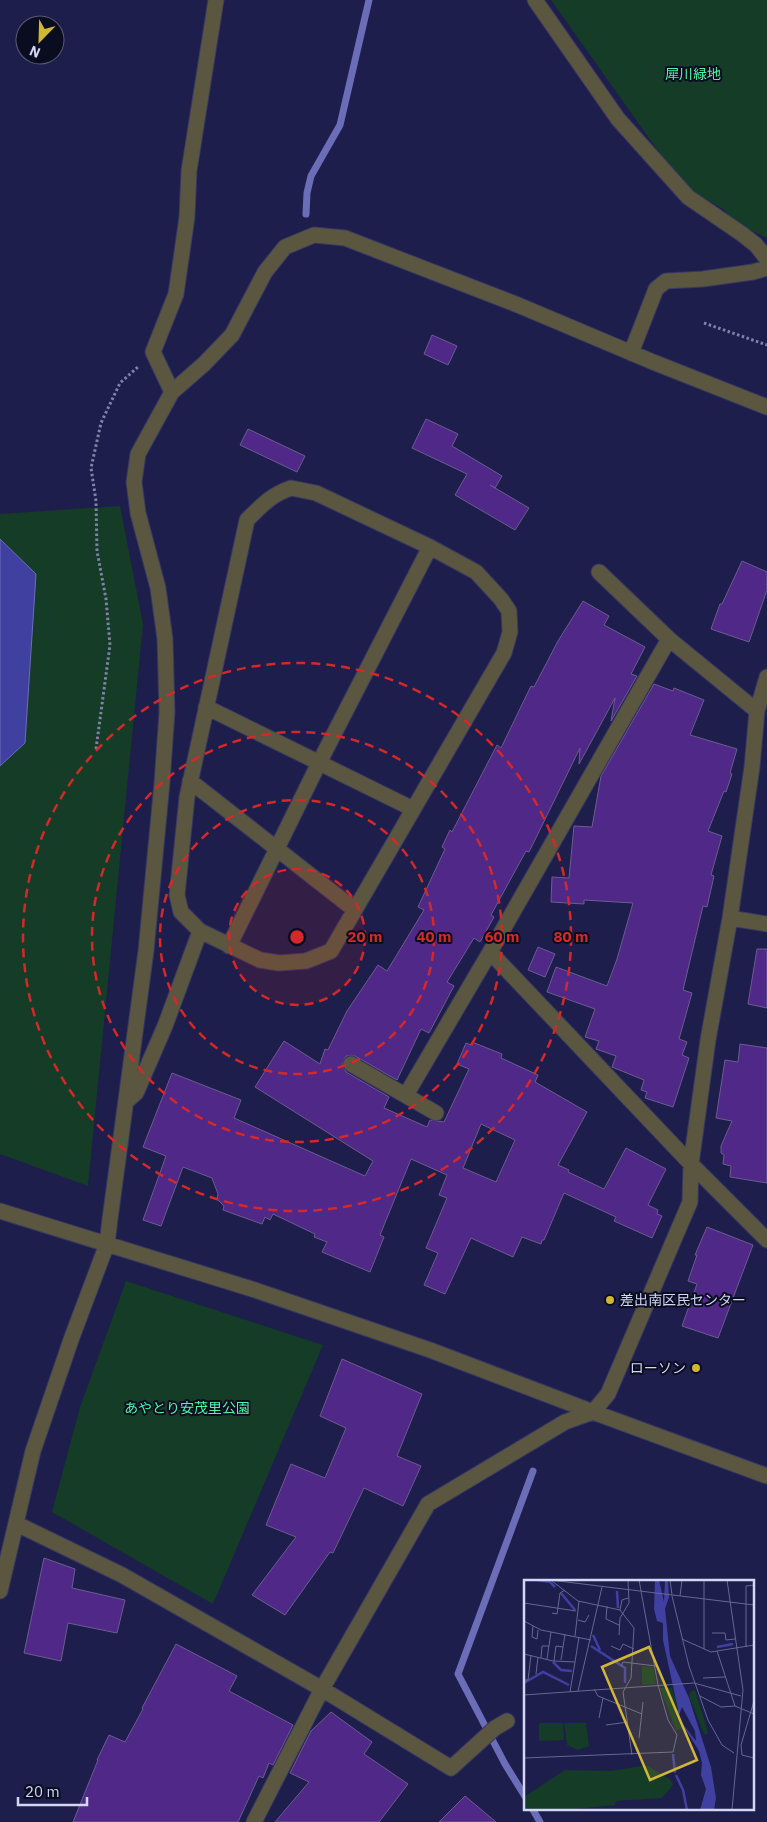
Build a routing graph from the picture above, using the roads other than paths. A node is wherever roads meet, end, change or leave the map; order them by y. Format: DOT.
graph roads {
  1 [pos="216,0"];
  2 [pos="535,0"];
  3 [pos="767,258"];
  4 [pos="767,268"];
  5 [pos="632,353"];
  6 [pos="172,392"];
  7 [pos="767,407"];
  8 [pos="430,547"];
  9 [pos="599,572"];
  10 [pos="669,639"];
  11 [pos="767,677"];
  12 [pos="206,707"];
  13 [pos="757,711"];
  14 [pos="319,763"];
  15 [pos="190,782"];
  16 [pos="414,809"];
  17 [pos="278,848"];
  18 [pos="355,910"];
  19 [pos="730,918"];
  20 [pos="767,924"];
  21 [pos="200,932"];
  22 [pos="228,946"];
  23 [pos="490,952"];
  24 [pos="352,1064"];
  25 [pos="406,1095"];
  26 [pos="126,1102"];
  27 [pos="436,1113"];
  28 [pos="691,1164"];
  29 [pos="0,1211"];
  30 [pos="767,1240"];
  31 [pos="107,1244"];
  32 [pos="593,1412"];
  33 [pos="767,1476"];
  34 [pos="17,1524"];
  35 [pos="0,1591"];
  36 [pos="322,1689"];
  37 [pos="496,1729"];
  38 [pos="254,1822"];
  1 -- 6 [label="street"];
  2 -- 3 [label="street"];
  4 -- 5 [label="street"];
  5 -- 6 [label="street"];
  5 -- 7 [label="street"];
  6 -- 26 [label="street"];
  8 -- 12 [label="street"];
  8 -- 14 [label="street"];
  8 -- 16 [label="street"];
  9 -- 10 [label="street"];
  10 -- 13 [label="street"];
  10 -- 23 [label="street"];
  11 -- 13 [label="street"];
  12 -- 14 [label="street"];
  12 -- 15 [label="street"];
  13 -- 19 [label="street"];
  14 -- 16 [label="street"];
  14 -- 17 [label="street"];
  15 -- 17 [label="street"];
  15 -- 21 [label="street"];
  16 -- 18 [label="street"];
  17 -- 18 [label="street"];
  17 -- 22 [label="street"];
  18 -- 22 [label="street"];
  19 -- 20 [label="street"];
  19 -- 28 [label="street"];
  21 -- 22 [label="street"];
  21 -- 26 [label="street"];
  23 -- 25 [label="street"];
  23 -- 28 [label="street"];
  24 -- 25 [label="street"];
  25 -- 27 [label="street"];
  26 -- 31 [label="street"];
  28 -- 30 [label="street"];
  28 -- 32 [label="street"];
  29 -- 31 [label="street"];
  31 -- 32 [label="street"];
  31 -- 34 [label="street"];
  32 -- 33 [label="street"];
  32 -- 36 [label="street"];
  34 -- 35 [label="street"];
  34 -- 36 [label="street"];
  36 -- 37 [label="street"];
  36 -- 38 [label="street"];
}
